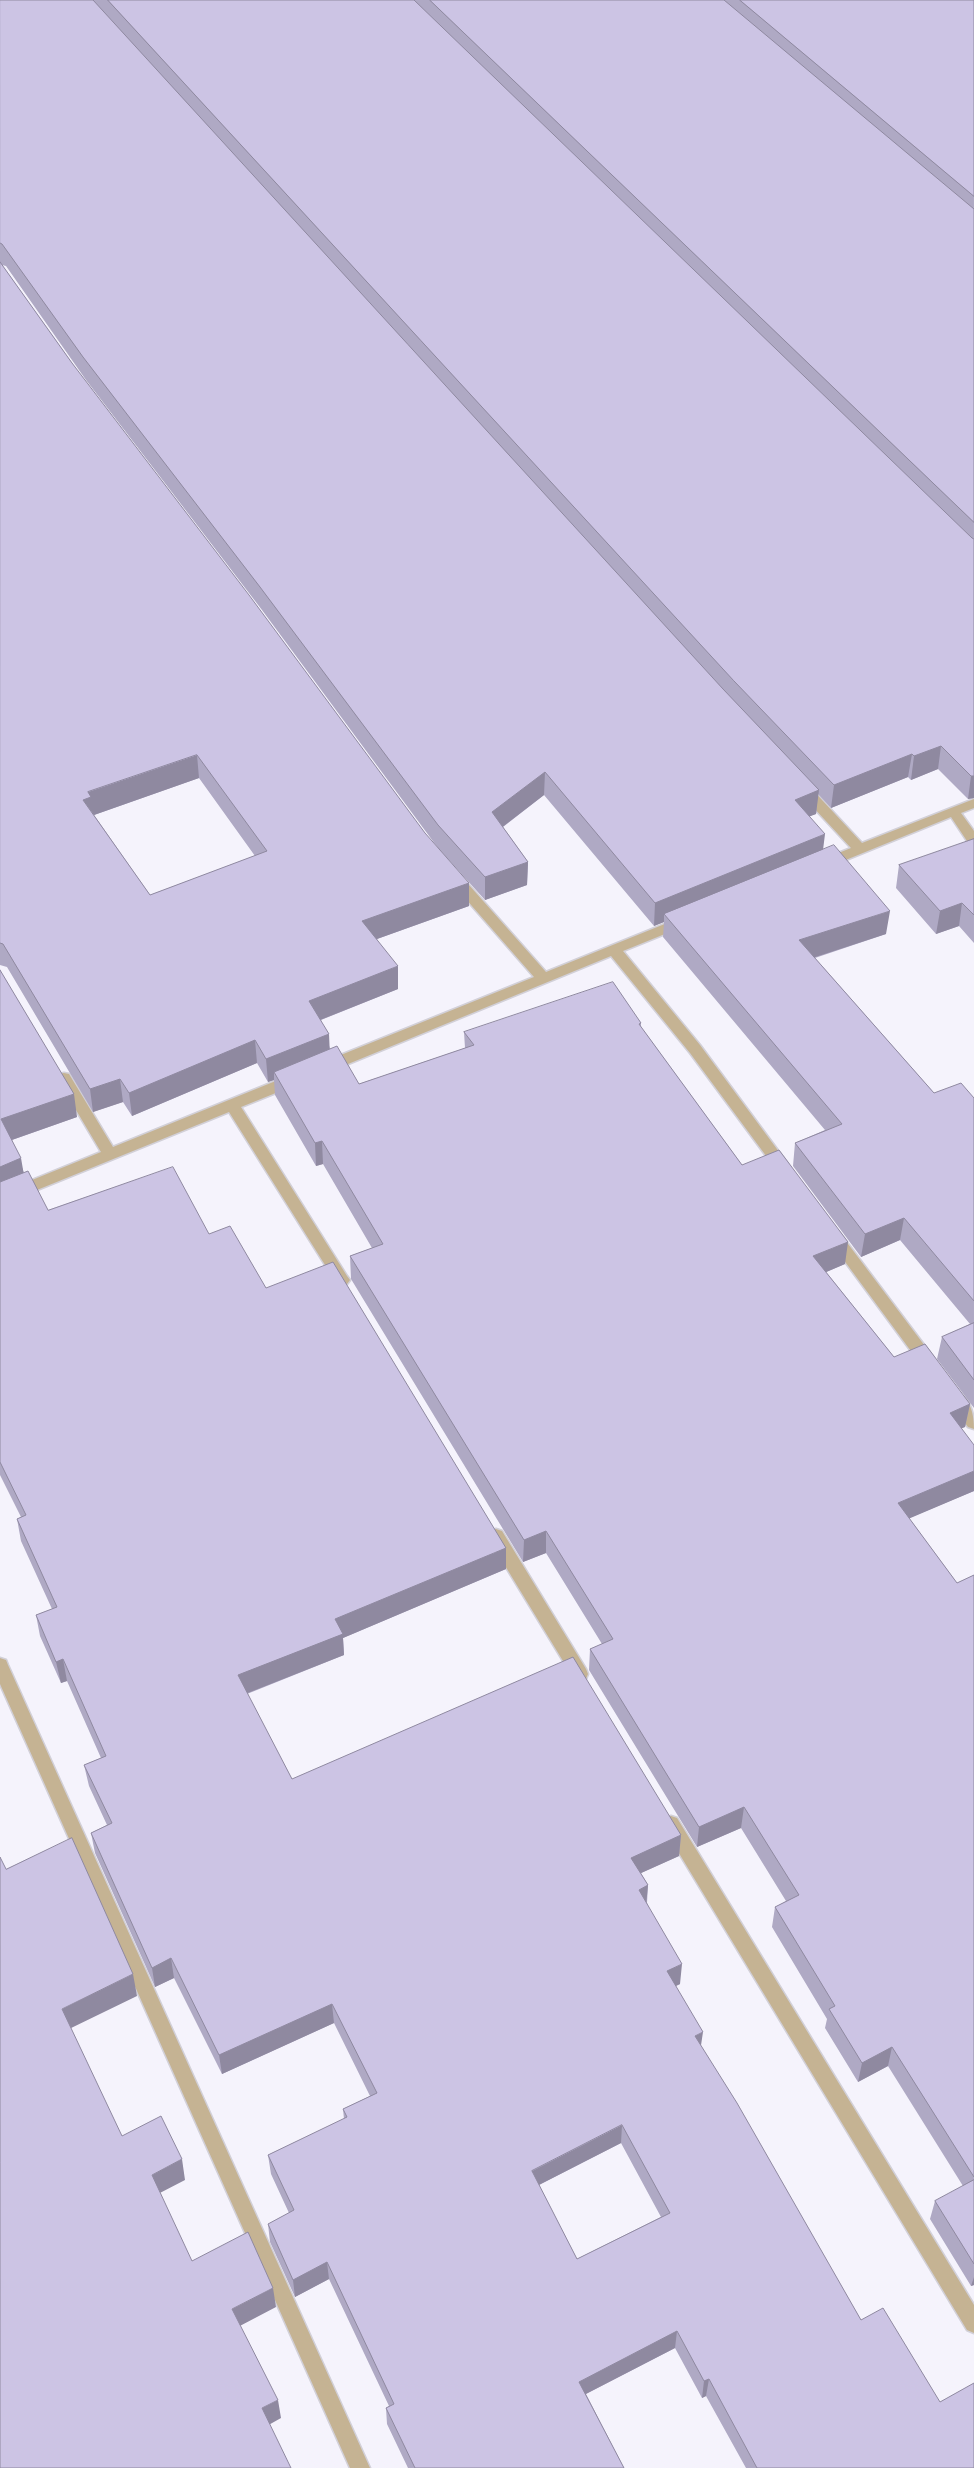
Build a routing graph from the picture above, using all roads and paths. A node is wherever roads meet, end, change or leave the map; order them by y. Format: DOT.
graph roads {
  1 [pos="794,779"];
  2 [pos="974,803"];
  3 [pos="953,811"];
  4 [pos="974,841"];
  5 [pos="860,850"];
  6 [pos="814,868"];
  7 [pos="450,873"];
  8 [pos="696,916"];
  9 [pos="614,950"];
  10 [pos="544,979"];
  11 [pos="55,1063"];
  12 [pos="232,1105"];
  13 [pos="109,1154"];
  14 [pos="790,1177"];
  15 [pos="0,1199"];
  16 [pos="826,1224"];
  17 [pos="348,1291"];
  18 [pos="974,1423"];
  19 [pos="487,1521"];
  20 [pos="0,1666"];
  21 [pos="590,1691"];
  22 [pos="662,1810"];
  23 [pos="974,2323"];
  24 [pos="360,2468"];
  1 -- 5 [label="street"];
  2 -- 3 [label="street"];
  3 -- 4 [label="street"];
  3 -- 5 [label="street"];
  5 -- 6 [label="street"];
  7 -- 10 [label="street"];
  8 -- 9 [label="street"];
  9 -- 10 [label="street"];
  9 -- 14 [label="street"];
  10 -- 12 [label="street"];
  11 -- 13 [label="street"];
  12 -- 13 [label="street"];
  12 -- 17 [label="street"];
  13 -- 15 [label="street"];
  16 -- 18 [label="street"];
  19 -- 21 [label="street"];
  20 -- 24 [label="street"];
  22 -- 23 [label="street"];
}
